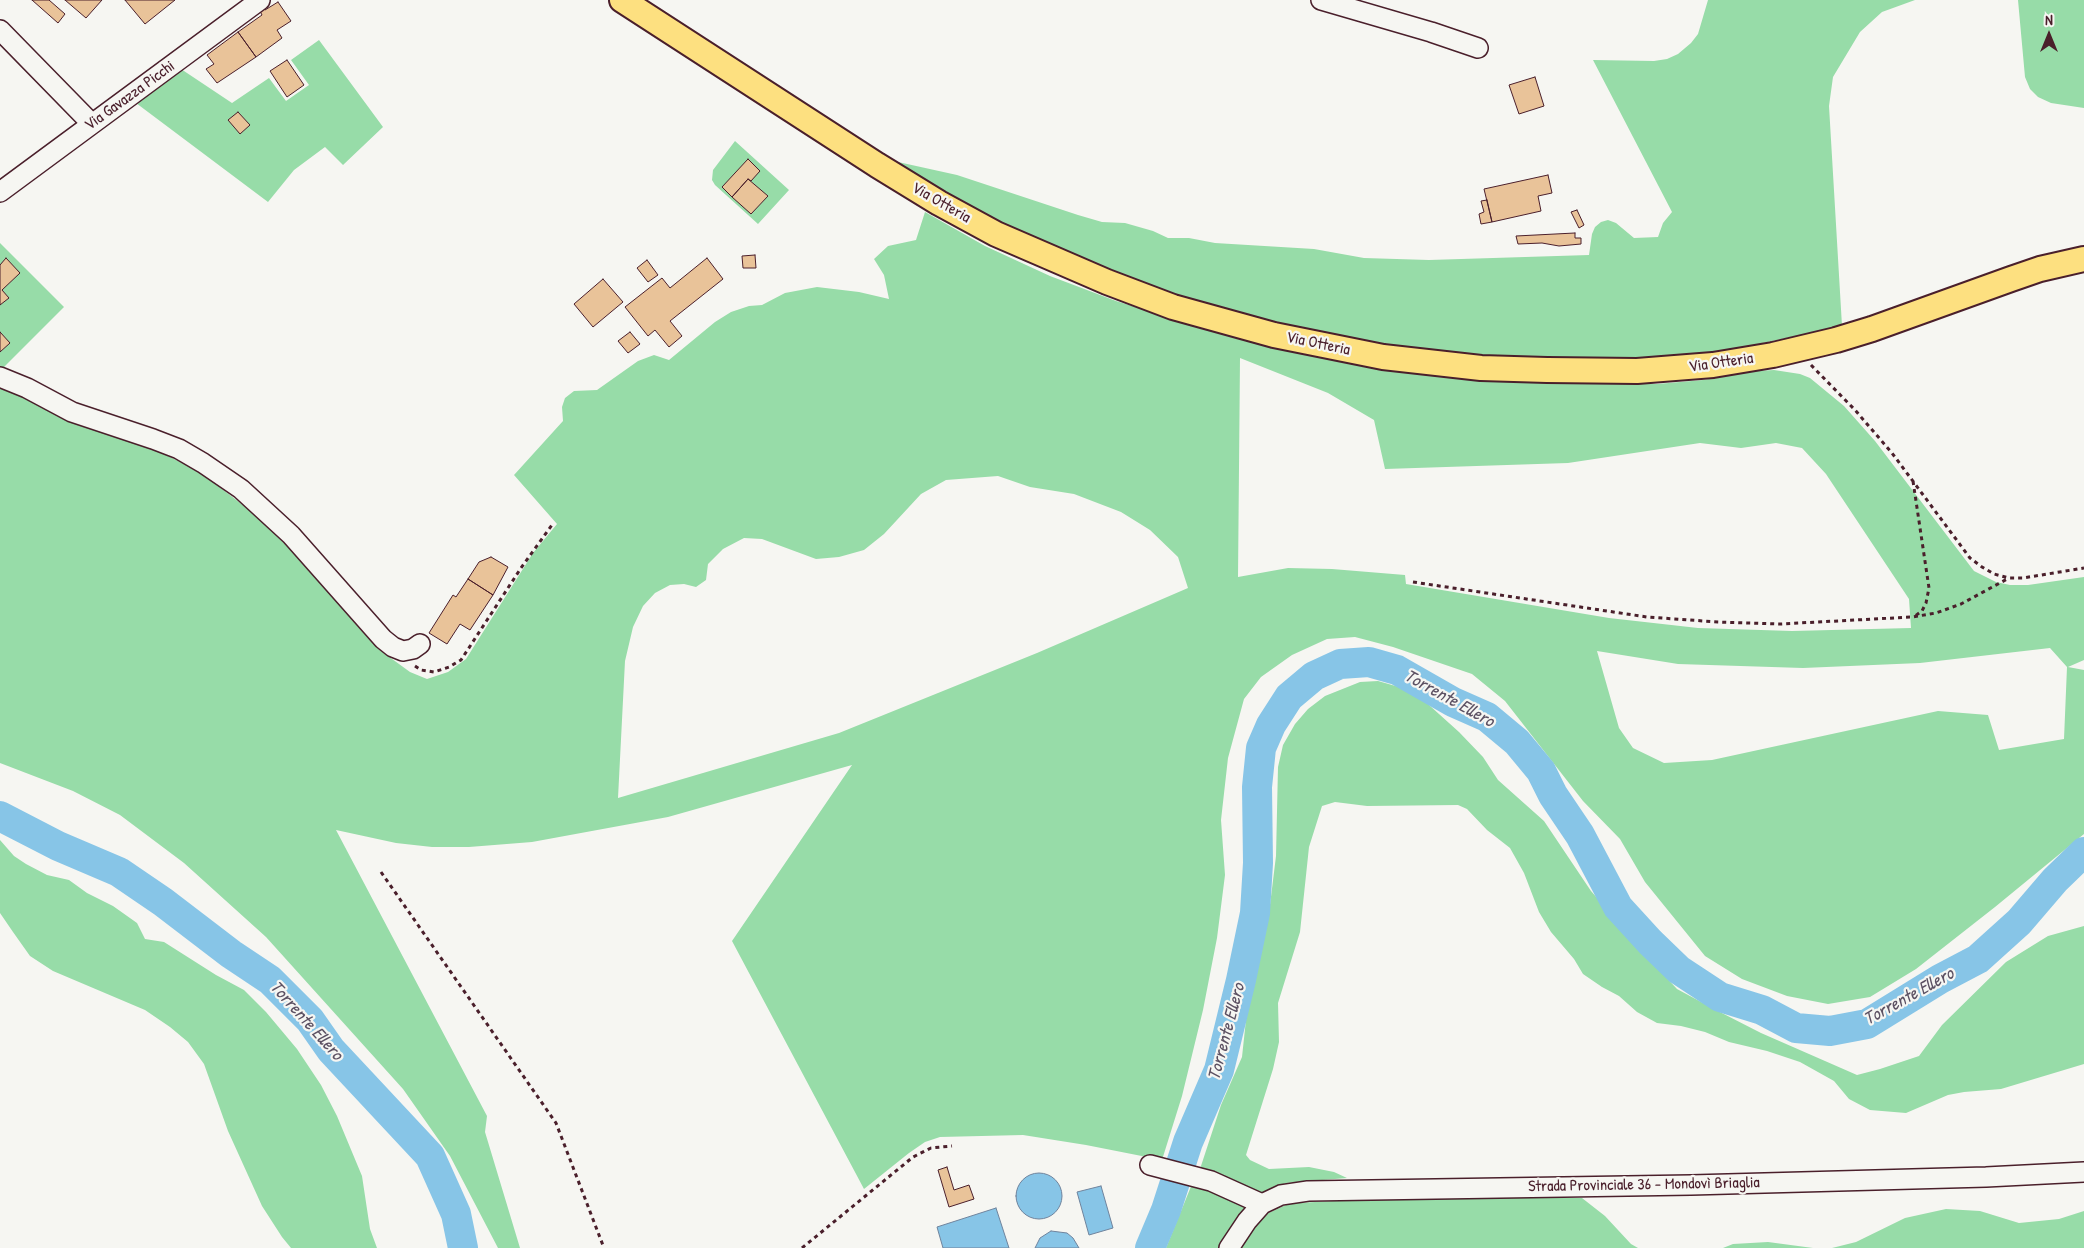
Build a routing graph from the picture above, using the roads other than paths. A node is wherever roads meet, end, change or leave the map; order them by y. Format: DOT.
graph roads {
  1 [pos="260,0"];
  2 [pos="622,0"];
  3 [pos="1321,0"];
  4 [pos="0,30"];
  5 [pos="1478,48"];
  6 [pos="92,124"];
  7 [pos="0,192"];
  8 [pos="2084,260"];
  9 [pos="0,377"];
  10 [pos="420,644"];
  11 [pos="1150,1165"];
  12 [pos="2084,1172"];
  13 [pos="1262,1204"];
  14 [pos="1229,1248"];
  1 -- 6 [label="street, Via Gavazza Picchi"];
  2 -- 8 [label="main road, Via Otteria"];
  3 -- 5 [label="street"];
  4 -- 6 [label="street"];
  6 -- 7 [label="street, Via Gavazza Picchi"];
  9 -- 10 [label="street"];
  11 -- 13 [label="street"];
  12 -- 13 [label="street, Strada Provinciale 36 - Mondovì Briaglia"];
  13 -- 14 [label="street, Strada Provinciale 36 - Mondovì Briaglia"];
}
